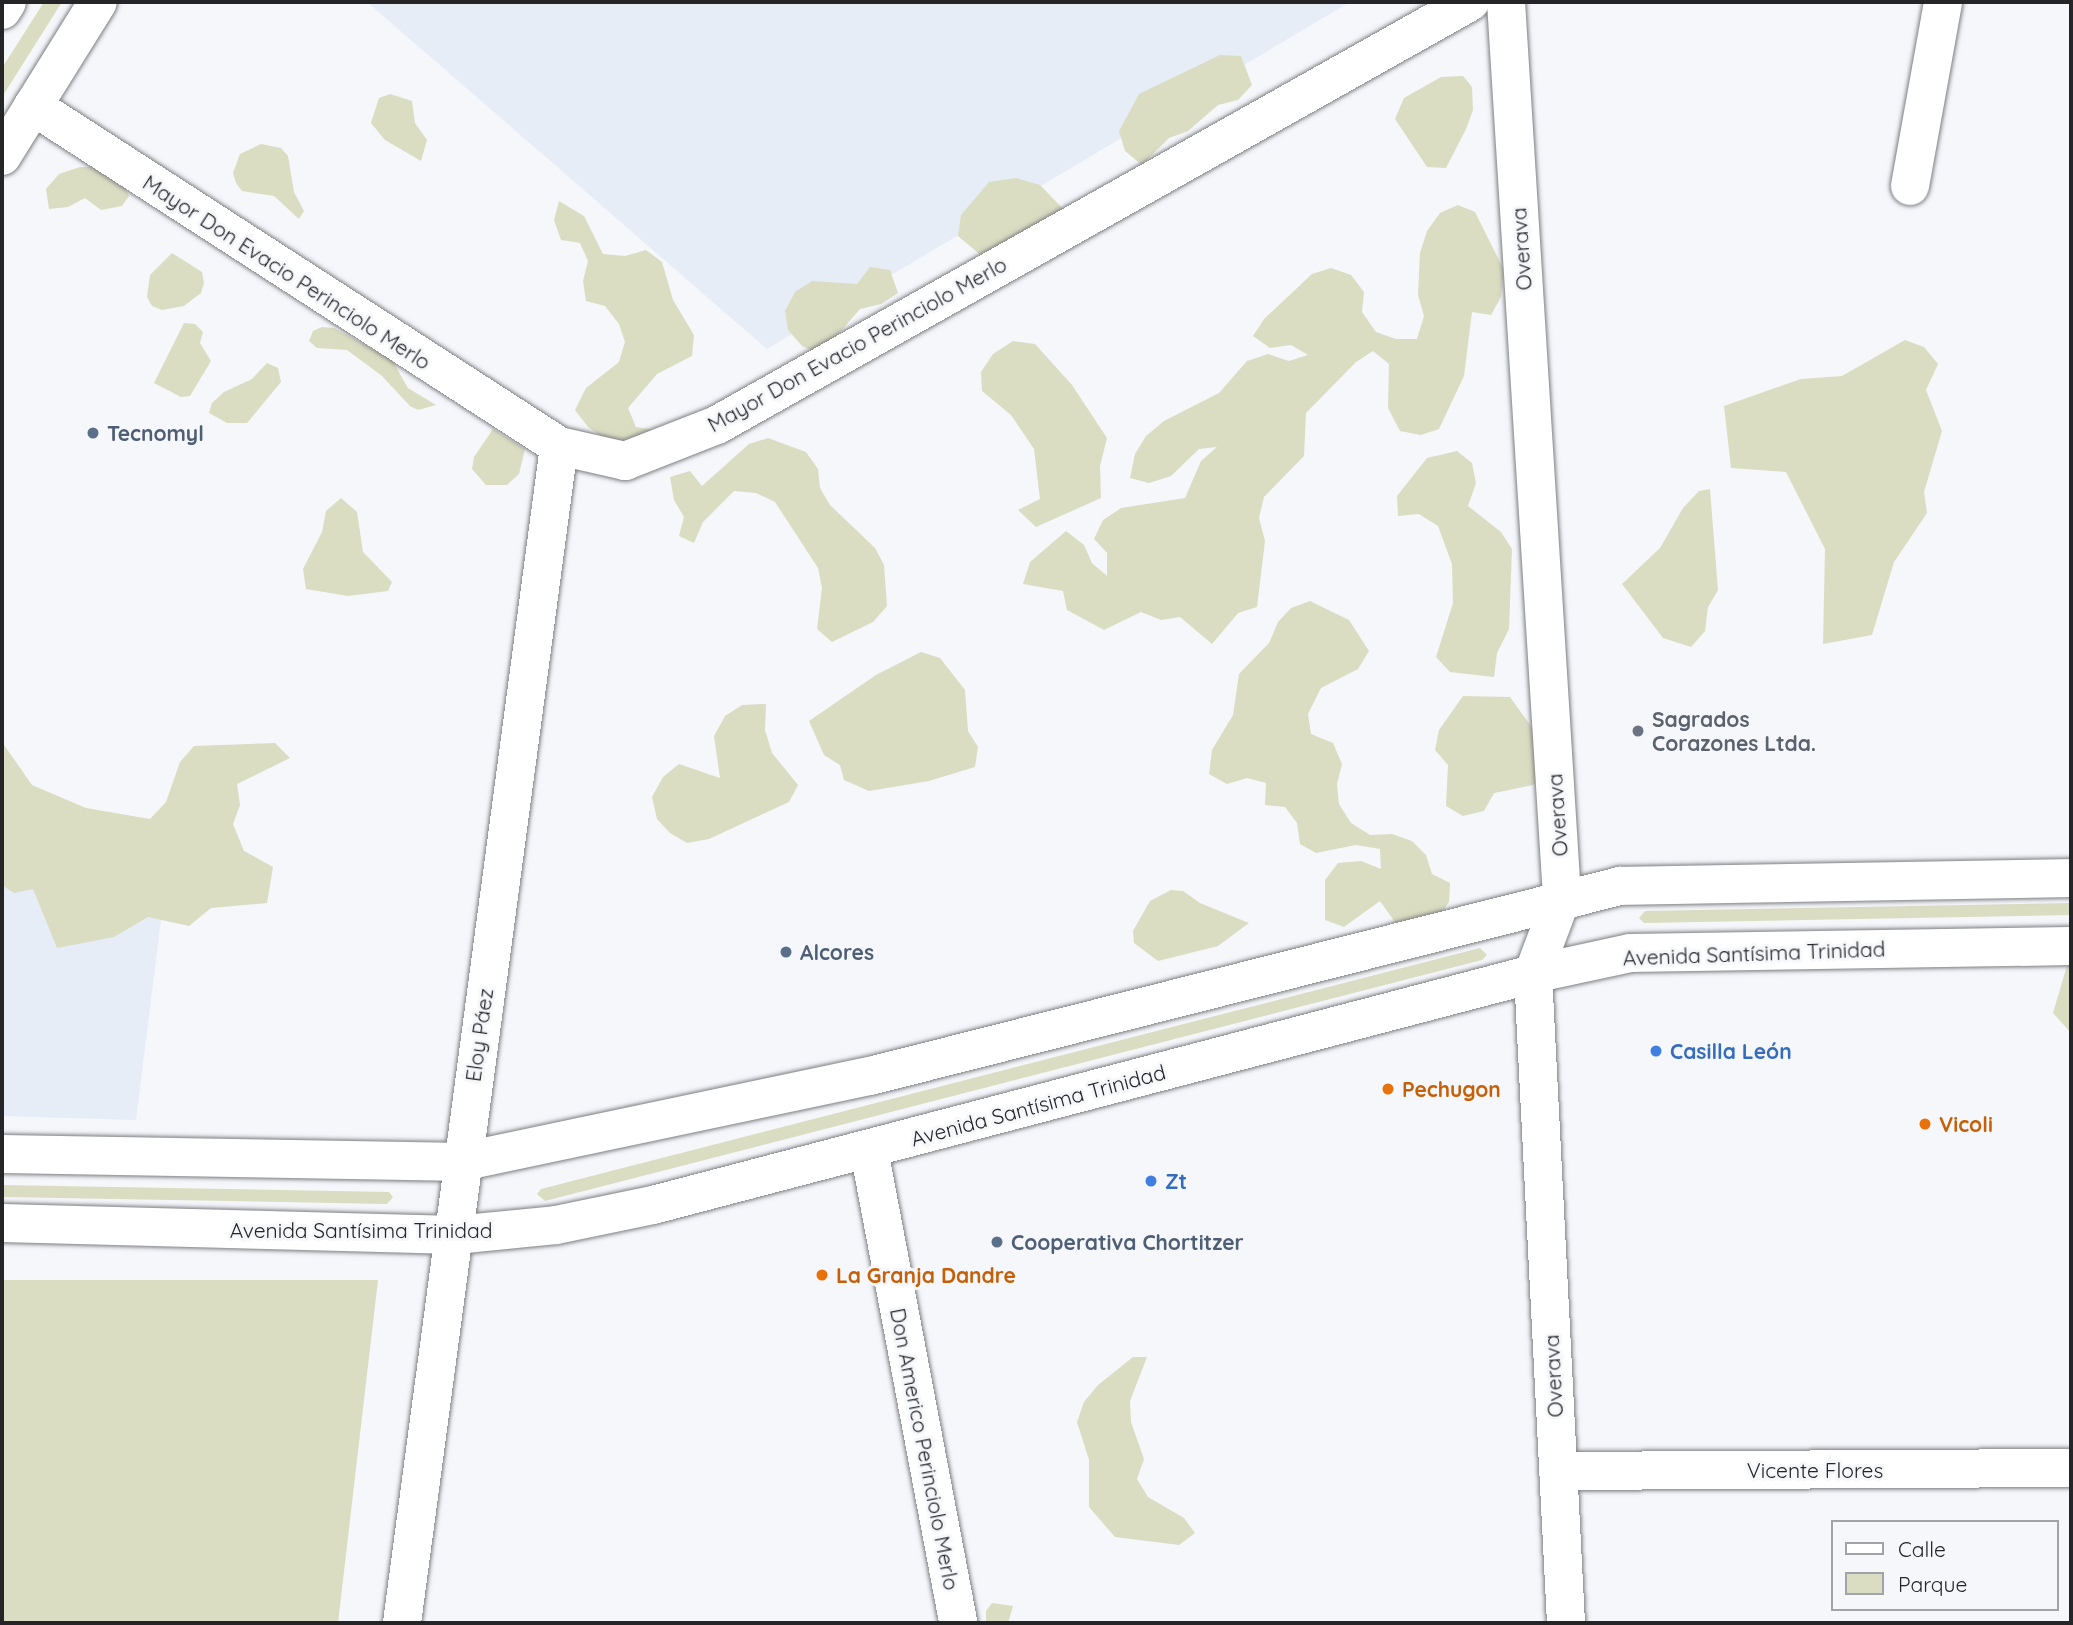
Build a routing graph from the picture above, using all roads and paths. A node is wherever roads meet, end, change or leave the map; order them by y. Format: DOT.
graph roads {
  1 [pos="7,2"];
  2 [pos="98,2"];
  3 [pos="1470,2"];
  4 [pos="1506,2"];
  5 [pos="1943,2"];
  6 [pos="2,10"];
  7 [pos="33,106"];
  8 [pos="2,156"];
  9 [pos="1910,186"];
  10 [pos="559,446"];
  11 [pos="2071,878"];
  12 [pos="1562,897"];
  13 [pos="2071,946"];
  14 [pos="1533,974"];
  15 [pos="869,1150"];
  16 [pos="2,1154"];
  17 [pos="461,1162"];
  18 [pos="2,1223"];
  19 [pos="456,1235"];
  20 [pos="2071,1468"];
  21 [pos="1558,1471"];
  22 [pos="402,1623"];
  23 [pos="958,1623"];
  24 [pos="1566,1623"];
  1 -- 6 [label="main road"];
  2 -- 7 [label="main road"];
  3 -- 10 [label="main road, Mayor Don Evacio Perinciolo Merlo"];
  4 -- 12 [label="main road, Overava"];
  5 -- 9 [label="main road"];
  7 -- 8 [label="main road"];
  7 -- 10 [label="main road, Mayor Don Evacio Perinciolo Merlo"];
  10 -- 17 [label="main road, Eloy Páez"];
  11 -- 12 [label="main road"];
  12 -- 14 [label="main road, Overava"];
  12 -- 17 [label="main road"];
  13 -- 14 [label="main road, Avenida Santísima Trinidad"];
  14 -- 15 [label="main road, Avenida Santísima Trinidad"];
  14 -- 21 [label="main road, Overava"];
  15 -- 19 [label="main road, Avenida Santísima Trinidad"];
  15 -- 23 [label="main road, Don Americo Perinciolo Merlo"];
  16 -- 17 [label="main road"];
  17 -- 19 [label="main road, Eloy Páez"];
  18 -- 19 [label="main road, Avenida Santísima Trinidad"];
  19 -- 22 [label="main road, Eloy Páez"];
  20 -- 21 [label="main road, Vicente Flores"];
  21 -- 24 [label="main road, Overava"];
}
